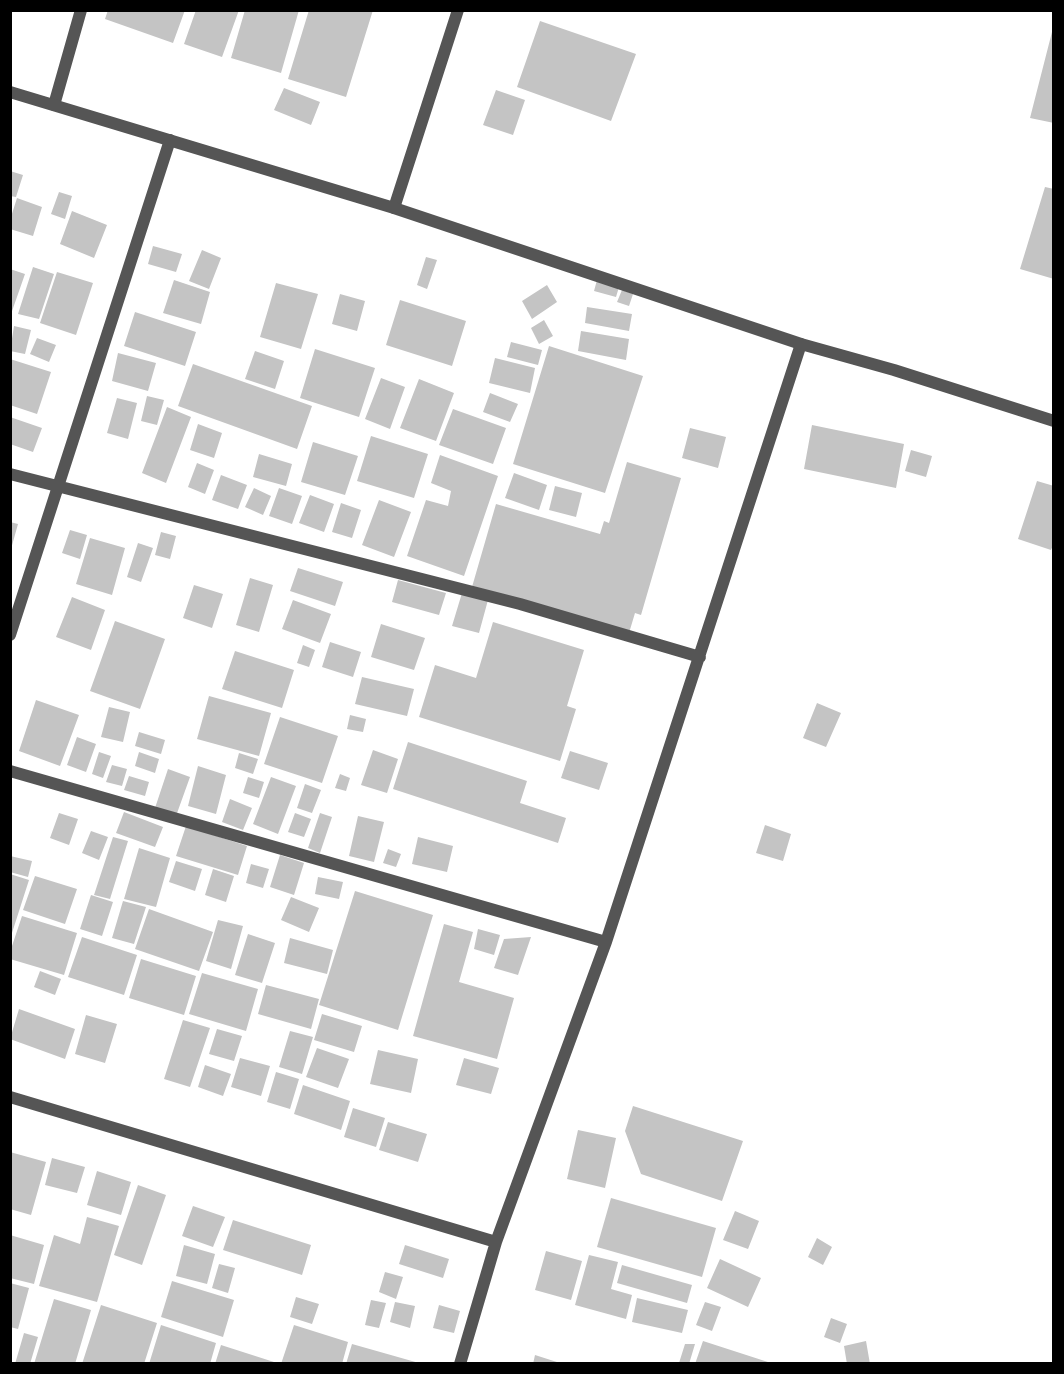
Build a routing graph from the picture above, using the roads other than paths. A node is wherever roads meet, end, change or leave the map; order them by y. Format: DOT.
graph roads {
  1 [pos="81,10"];
  2 [pos="458,10"];
  3 [pos="10,92"];
  4 [pos="54,105"];
  5 [pos="170,140"];
  6 [pos="394,208"];
  7 [pos="801,344"];
  8 [pos="1053,421"];
  9 [pos="10,474"];
  10 [pos="57,487"];
  11 [pos="10,635"];
  12 [pos="700,657"];
  13 [pos="10,771"];
  14 [pos="606,942"];
  15 [pos="10,1097"];
  16 [pos="496,1242"];
  17 [pos="460,1364"];
  1 -- 4 [label="street"];
  2 -- 6 [label="street"];
  3 -- 4 [label="street"];
  4 -- 5 [label="street"];
  5 -- 6 [label="street"];
  5 -- 10 [label="street"];
  6 -- 7 [label="street"];
  7 -- 8 [label="street"];
  7 -- 12 [label="street"];
  9 -- 10 [label="street"];
  10 -- 11 [label="street"];
  10 -- 12 [label="street"];
  12 -- 14 [label="street"];
  13 -- 14 [label="street"];
  14 -- 16 [label="street"];
  15 -- 16 [label="street"];
  16 -- 17 [label="street"];
}
